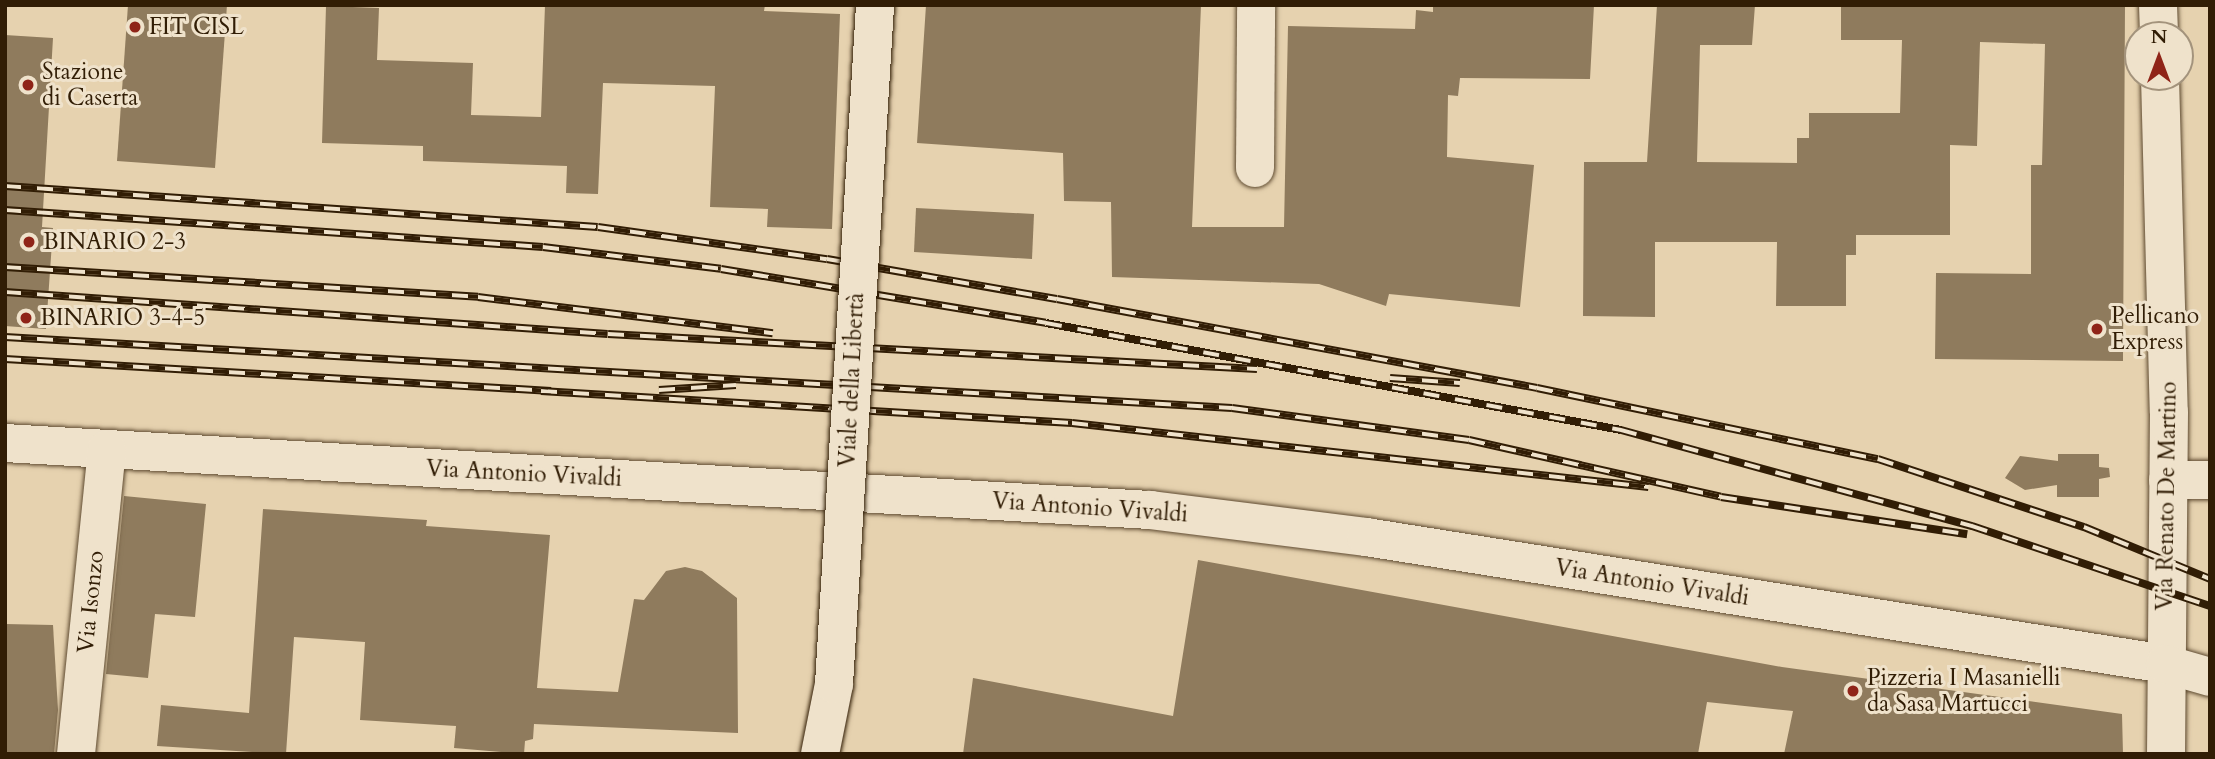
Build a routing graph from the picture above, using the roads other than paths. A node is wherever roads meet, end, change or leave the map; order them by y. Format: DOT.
graph roads {
  1 [pos="874,5"];
  2 [pos="1256,5"];
  3 [pos="2160,91"];
  4 [pos="1255,168"];
  5 [pos="5,443"];
  6 [pos="107,450"];
  7 [pos="2168,480"];
  8 [pos="2210,480"];
  9 [pos="2165,664"];
  10 [pos="2210,677"];
  11 [pos="76,754"];
  12 [pos="820,754"];
  13 [pos="2165,754"];
  1 -- 12 [label="street, Viale della Libertà, bridge"];
  2 -- 4 [label="street"];
  3 -- 7 [label="street, Via Renato De Martino"];
  5 -- 6 [label="street, Via Antonio Vivaldi"];
  6 -- 9 [label="street, Via Antonio Vivaldi"];
  6 -- 11 [label="street, Via Isonzo"];
  7 -- 8 [label="street"];
  7 -- 9 [label="street, Via Renato De Martino"];
  9 -- 10 [label="street, Via Antonio Vivaldi"];
  9 -- 13 [label="street, Via Renato De Martino"];
}
